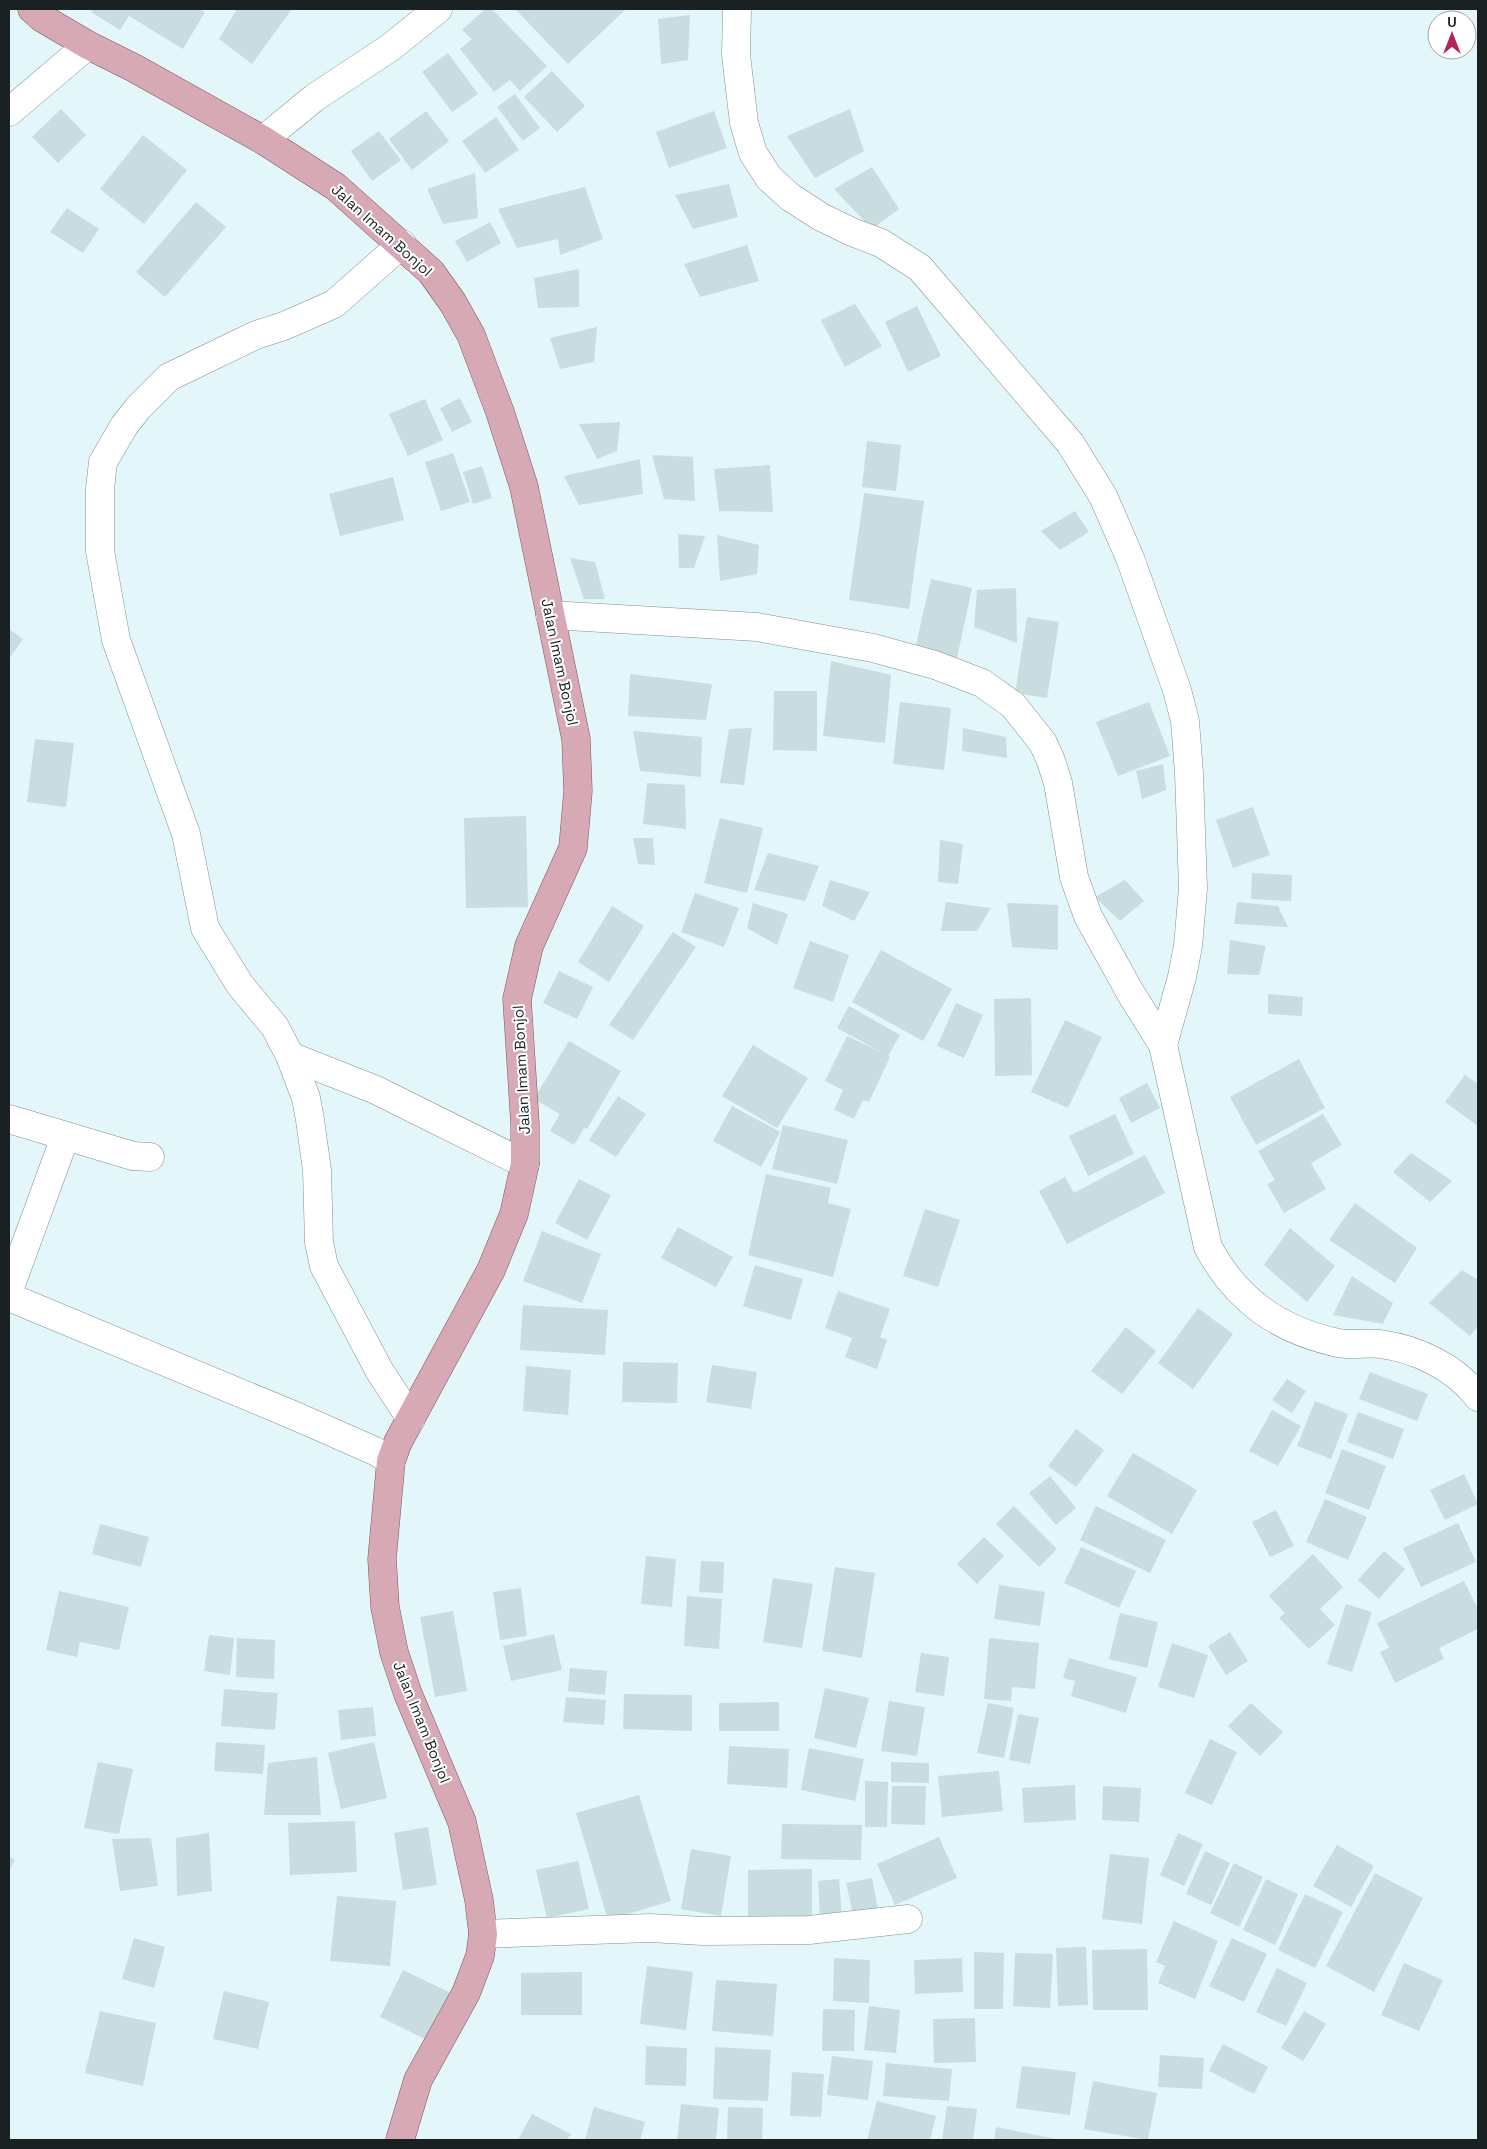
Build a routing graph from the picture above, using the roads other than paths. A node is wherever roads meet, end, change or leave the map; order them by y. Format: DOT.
graph roads {
  1 [pos="32,9"];
  2 [pos="438,9"];
  3 [pos="737,9"];
  4 [pos="88,45"];
  5 [pos="9,112"];
  6 [pos="263,140"];
  7 [pos="402,244"];
  8 [pos="550,615"];
  9 [pos="1163,1045"];
  10 [pos="290,1056"];
  11 [pos="9,1119"];
  12 [pos="65,1138"];
  13 [pos="150,1158"];
  14 [pos="525,1164"];
  15 [pos="9,1290"];
  16 [pos="9,1297"];
  17 [pos="1478,1397"];
  18 [pos="411,1419"];
  19 [pos="391,1461"];
  20 [pos="908,1919"];
  21 [pos="483,1934"];
  22 [pos="400,2140"];
  1 -- 4 [label="main road, Jalan Imam Bonjol"];
  2 -- 6 [label="street"];
  3 -- 9 [label="street"];
  4 -- 5 [label="street"];
  4 -- 6 [label="main road, Jalan Imam Bonjol"];
  6 -- 7 [label="main road, Jalan Imam Bonjol"];
  7 -- 8 [label="main road, Jalan Imam Bonjol"];
  7 -- 10 [label="street"];
  8 -- 9 [label="street"];
  8 -- 14 [label="main road, Jalan Imam Bonjol"];
  9 -- 17 [label="street"];
  10 -- 14 [label="street"];
  10 -- 18 [label="street"];
  11 -- 12 [label="street"];
  12 -- 13 [label="street"];
  12 -- 15 [label="street"];
  14 -- 18 [label="main road, Jalan Imam Bonjol"];
  16 -- 19 [label="street"];
  18 -- 19 [label="main road, Jalan Imam Bonjol"];
  19 -- 21 [label="main road, Jalan Imam Bonjol"];
  20 -- 21 [label="street"];
  21 -- 22 [label="main road, Jalan Imam Bonjol"];
}
